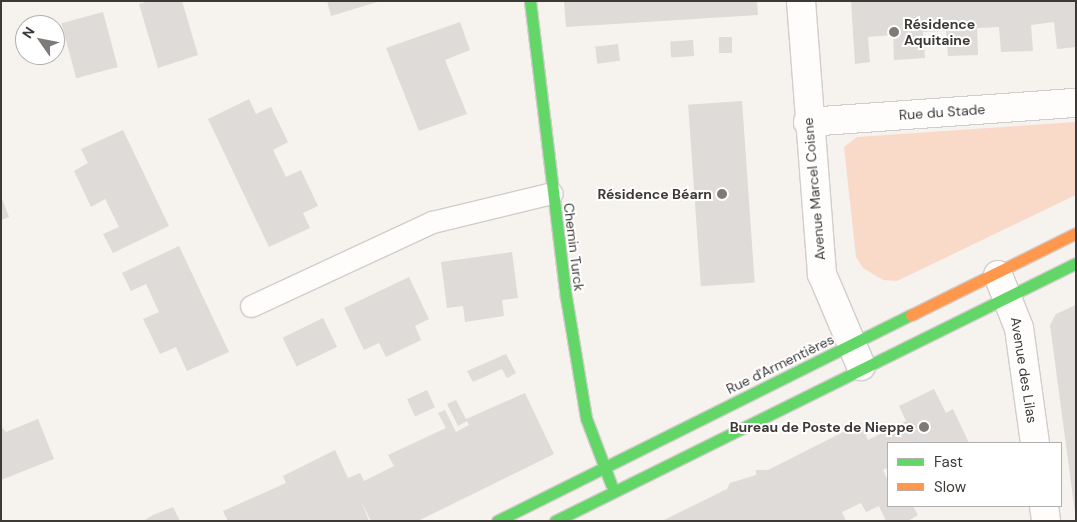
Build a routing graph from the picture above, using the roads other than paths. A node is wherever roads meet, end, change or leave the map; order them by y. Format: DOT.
graph roads {
  1 [pos="530,1"];
  2 [pos="801,1"];
  3 [pos="1076,103"];
  4 [pos="808,122"];
  5 [pos="552,193"];
  6 [pos="1076,233"];
  7 [pos="1076,263"];
  8 [pos="996,271"];
  9 [pos="1009,296"];
  10 [pos="251,306"];
  11 [pos="851,345"];
  12 [pos="863,369"];
  13 [pos="1035,442"];
  14 [pos="604,468"];
  15 [pos="615,491"];
  16 [pos="1044,507"];
  17 [pos="497,521"];
  18 [pos="555,521"];
  19 [pos="1046,521"];
  1 -- 5 [label="main road, Chemin Turck"];
  2 -- 4 [label="street, Avenue Marcel Coisne"];
  3 -- 4 [label="street, Rue du Stade"];
  4 -- 11 [label="street, Avenue Marcel Coisne"];
  5 -- 10 [label="lane"];
  5 -- 14 [label="main road, Chemin Turck"];
  6 -- 8 [label="main road, Rue d'Armentières"];
  7 -- 9 [label="main road"];
  8 -- 9 [label="street, Avenue des Lilas"];
  8 -- 11 [label="main road, Rue d'Armentières"];
  9 -- 12 [label="main road"];
  9 -- 13 [label="street, Avenue des Lilas"];
  11 -- 12 [label="street, Avenue Marcel Coisne"];
  11 -- 14 [label="main road, Rue d'Armentières"];
  12 -- 15 [label="main road"];
  14 -- 15 [label="main road, Chemin Turck"];
  14 -- 17 [label="main road, Rue d'Armentières"];
  15 -- 18 [label="main road"];
  16 -- 19 [label="street"];
}
